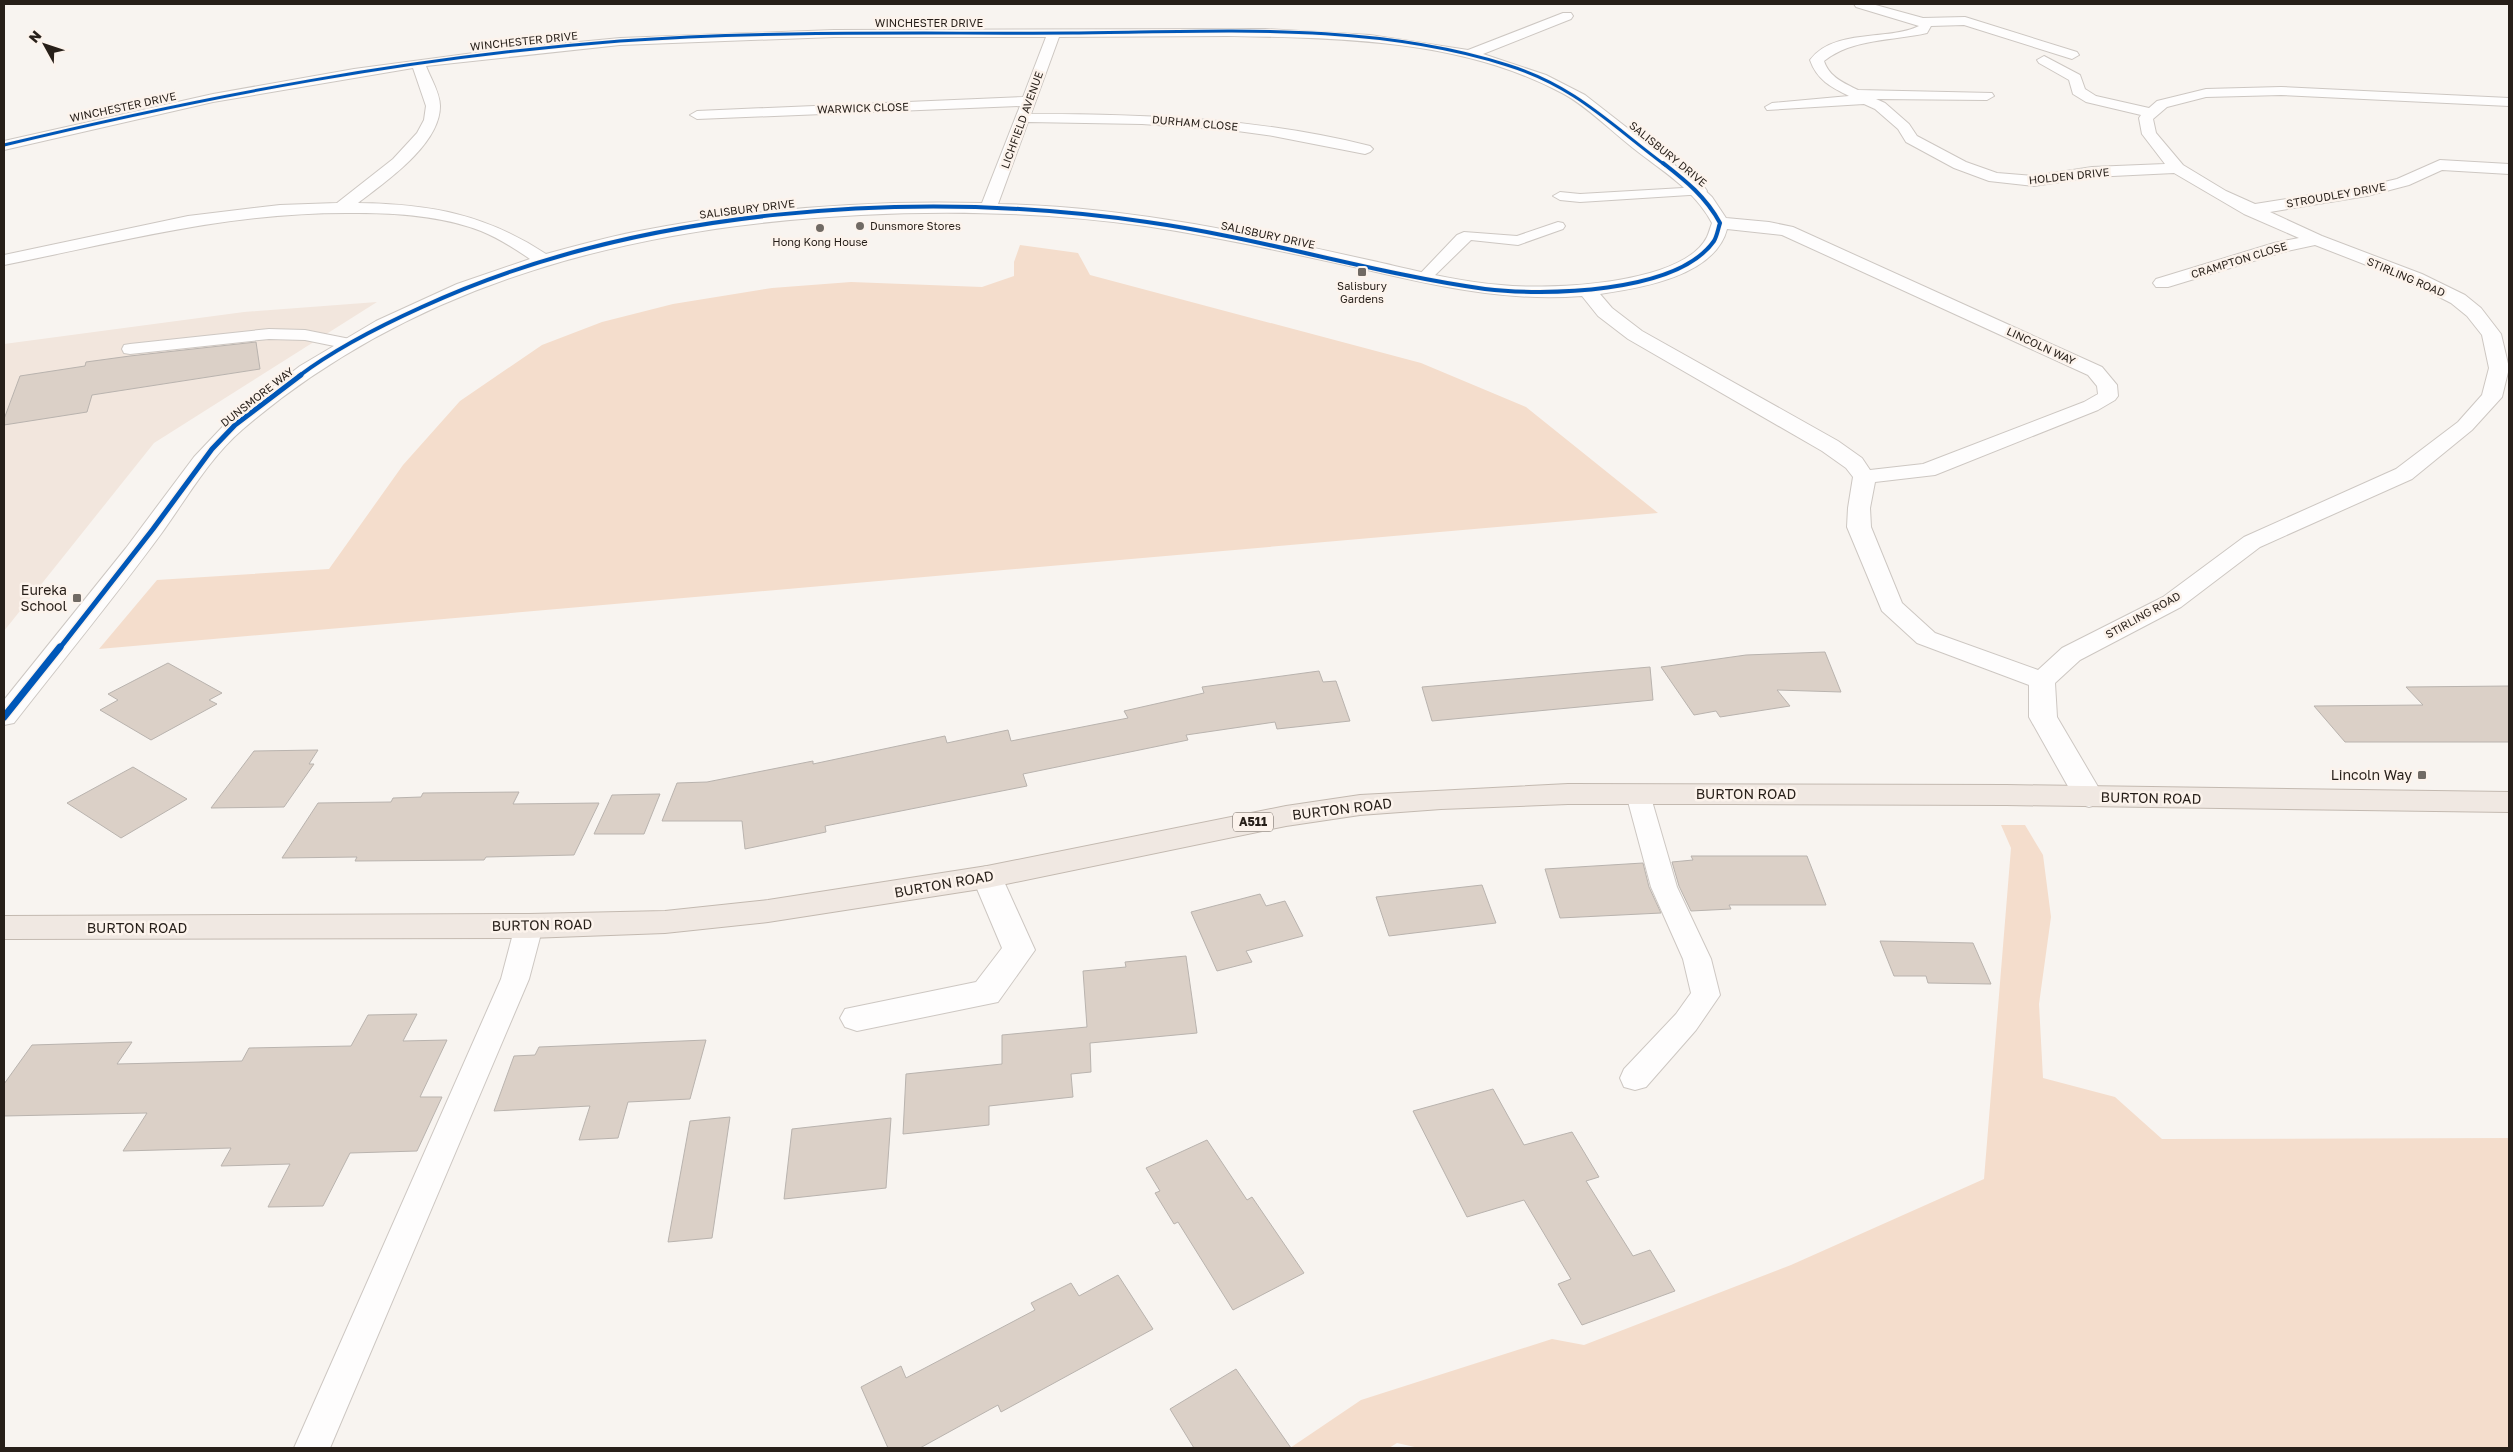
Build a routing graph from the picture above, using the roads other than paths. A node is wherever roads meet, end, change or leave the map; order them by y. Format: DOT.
graph roads {
  1 [pos="1860,4"];
  2 [pos="1566,16"];
  3 [pos="1924,24"];
  4 [pos="1054,33"];
  5 [pos="2001,43"];
  6 [pos="1468,55"];
  7 [pos="2072,55"];
  8 [pos="2044,60"];
  9 [pos="418,63"];
  10 [pos="1986,96"];
  11 [pos="1862,97"];
  12 [pos="1029,101"];
  13 [pos="2509,102"];
  14 [pos="1772,107"];
  15 [pos="2152,113"];
  16 [pos="697,115"];
  17 [pos="1024,118"];
  18 [pos="11,126"];
  19 [pos="34,138"];
  20 [pos="4,145"];
  21 [pos="1364,150"];
  22 [pos="2177,168"];
  23 [pos="2509,169"];
  24 [pos="1700,191"];
  25 [pos="1560,196"];
  26 [pos="343,206"];
  27 [pos="989,207"];
  28 [pos="2250,210"];
  29 [pos="1720,223"];
  30 [pos="1558,226"];
  31 [pos="2316,240"];
  32 [pos="542,259"];
  33 [pos="4,260"];
  34 [pos="1424,278"];
  35 [pos="2162,283"];
  36 [pos="1587,290"];
  37 [pos="350,344"];
  38 [pos="130,349"];
  39 [pos="1864,477"];
  40 [pos="2042,681"];
  41 [pos="4,717"];
  42 [pos="1638,794"];
  43 [pos="2089,797"];
  44 [pos="2509,802"];
  45 [pos="987,877"];
  46 [pos="529,926"];
  47 [pos="4,928"];
  48 [pos="857,1018"];
  49 [pos="1635,1078"];
  50 [pos="312,1448"];
  1 -- 3 [label="street"];
  2 -- 6 [label="street"];
  3 -- 5 [label="street"];
  3 -- 7 [label="street"];
  3 -- 11 [label="street, HOLDEN DRIVE"];
  4 -- 6 [label="street, SALISBURY DRIVE"];
  4 -- 9 [label="street, WINCHESTER DRIVE"];
  4 -- 12 [label="street, LICHFIELD AVENUE"];
  6 -- 24 [label="street, SALISBURY DRIVE"];
  8 -- 15 [label="street"];
  9 -- 19 [label="street, WINCHESTER DRIVE"];
  9 -- 26 [label="street"];
  10 -- 11 [label="street"];
  11 -- 14 [label="street"];
  11 -- 22 [label="street, HOLDEN DRIVE"];
  12 -- 16 [label="street, WARWICK CLOSE"];
  12 -- 17 [label="street, LICHFIELD AVENUE"];
  13 -- 15 [label="street"];
  15 -- 22 [label="street, STIRLING ROAD"];
  17 -- 21 [label="street, DURHAM CLOSE"];
  17 -- 27 [label="street, LICHFIELD AVENUE"];
  18 -- 19 [label="street"];
  19 -- 20 [label="street, WINCHESTER DRIVE"];
  22 -- 28 [label="street, STIRLING ROAD"];
  23 -- 28 [label="street, STROUDLEY DRIVE"];
  24 -- 25 [label="lane"];
  24 -- 29 [label="street, SALISBURY DRIVE"];
  26 -- 32 [label="street"];
  26 -- 33 [label="street"];
  27 -- 32 [label="street, SALISBURY DRIVE"];
  27 -- 34 [label="street, SALISBURY DRIVE"];
  28 -- 31 [label="street, STIRLING ROAD"];
  29 -- 36 [label="street, SALISBURY DRIVE"];
  29 -- 39 [label="street, LINCOLN WAY"];
  30 -- 34 [label="lane"];
  31 -- 35 [label="street, CRAMPTON CLOSE"];
  31 -- 40 [label="street, STIRLING ROAD"];
  32 -- 37 [label="street, DUNSMORE WAY"];
  34 -- 36 [label="street, SALISBURY DRIVE"];
  36 -- 39 [label="street"];
  37 -- 38 [label="lane"];
  37 -- 41 [label="street, DUNSMORE WAY"];
  39 -- 40 [label="street"];
  40 -- 43 [label="street"];
  42 -- 43 [label="highway, BURTON ROAD / A511"];
  42 -- 45 [label="highway, BURTON ROAD / A511"];
  42 -- 49 [label="lane"];
  43 -- 44 [label="highway, BURTON ROAD / A511"];
  45 -- 46 [label="highway, BURTON ROAD / A511"];
  45 -- 48 [label="street"];
  46 -- 47 [label="highway, BURTON ROAD / A511"];
  46 -- 50 [label="lane"];
}
